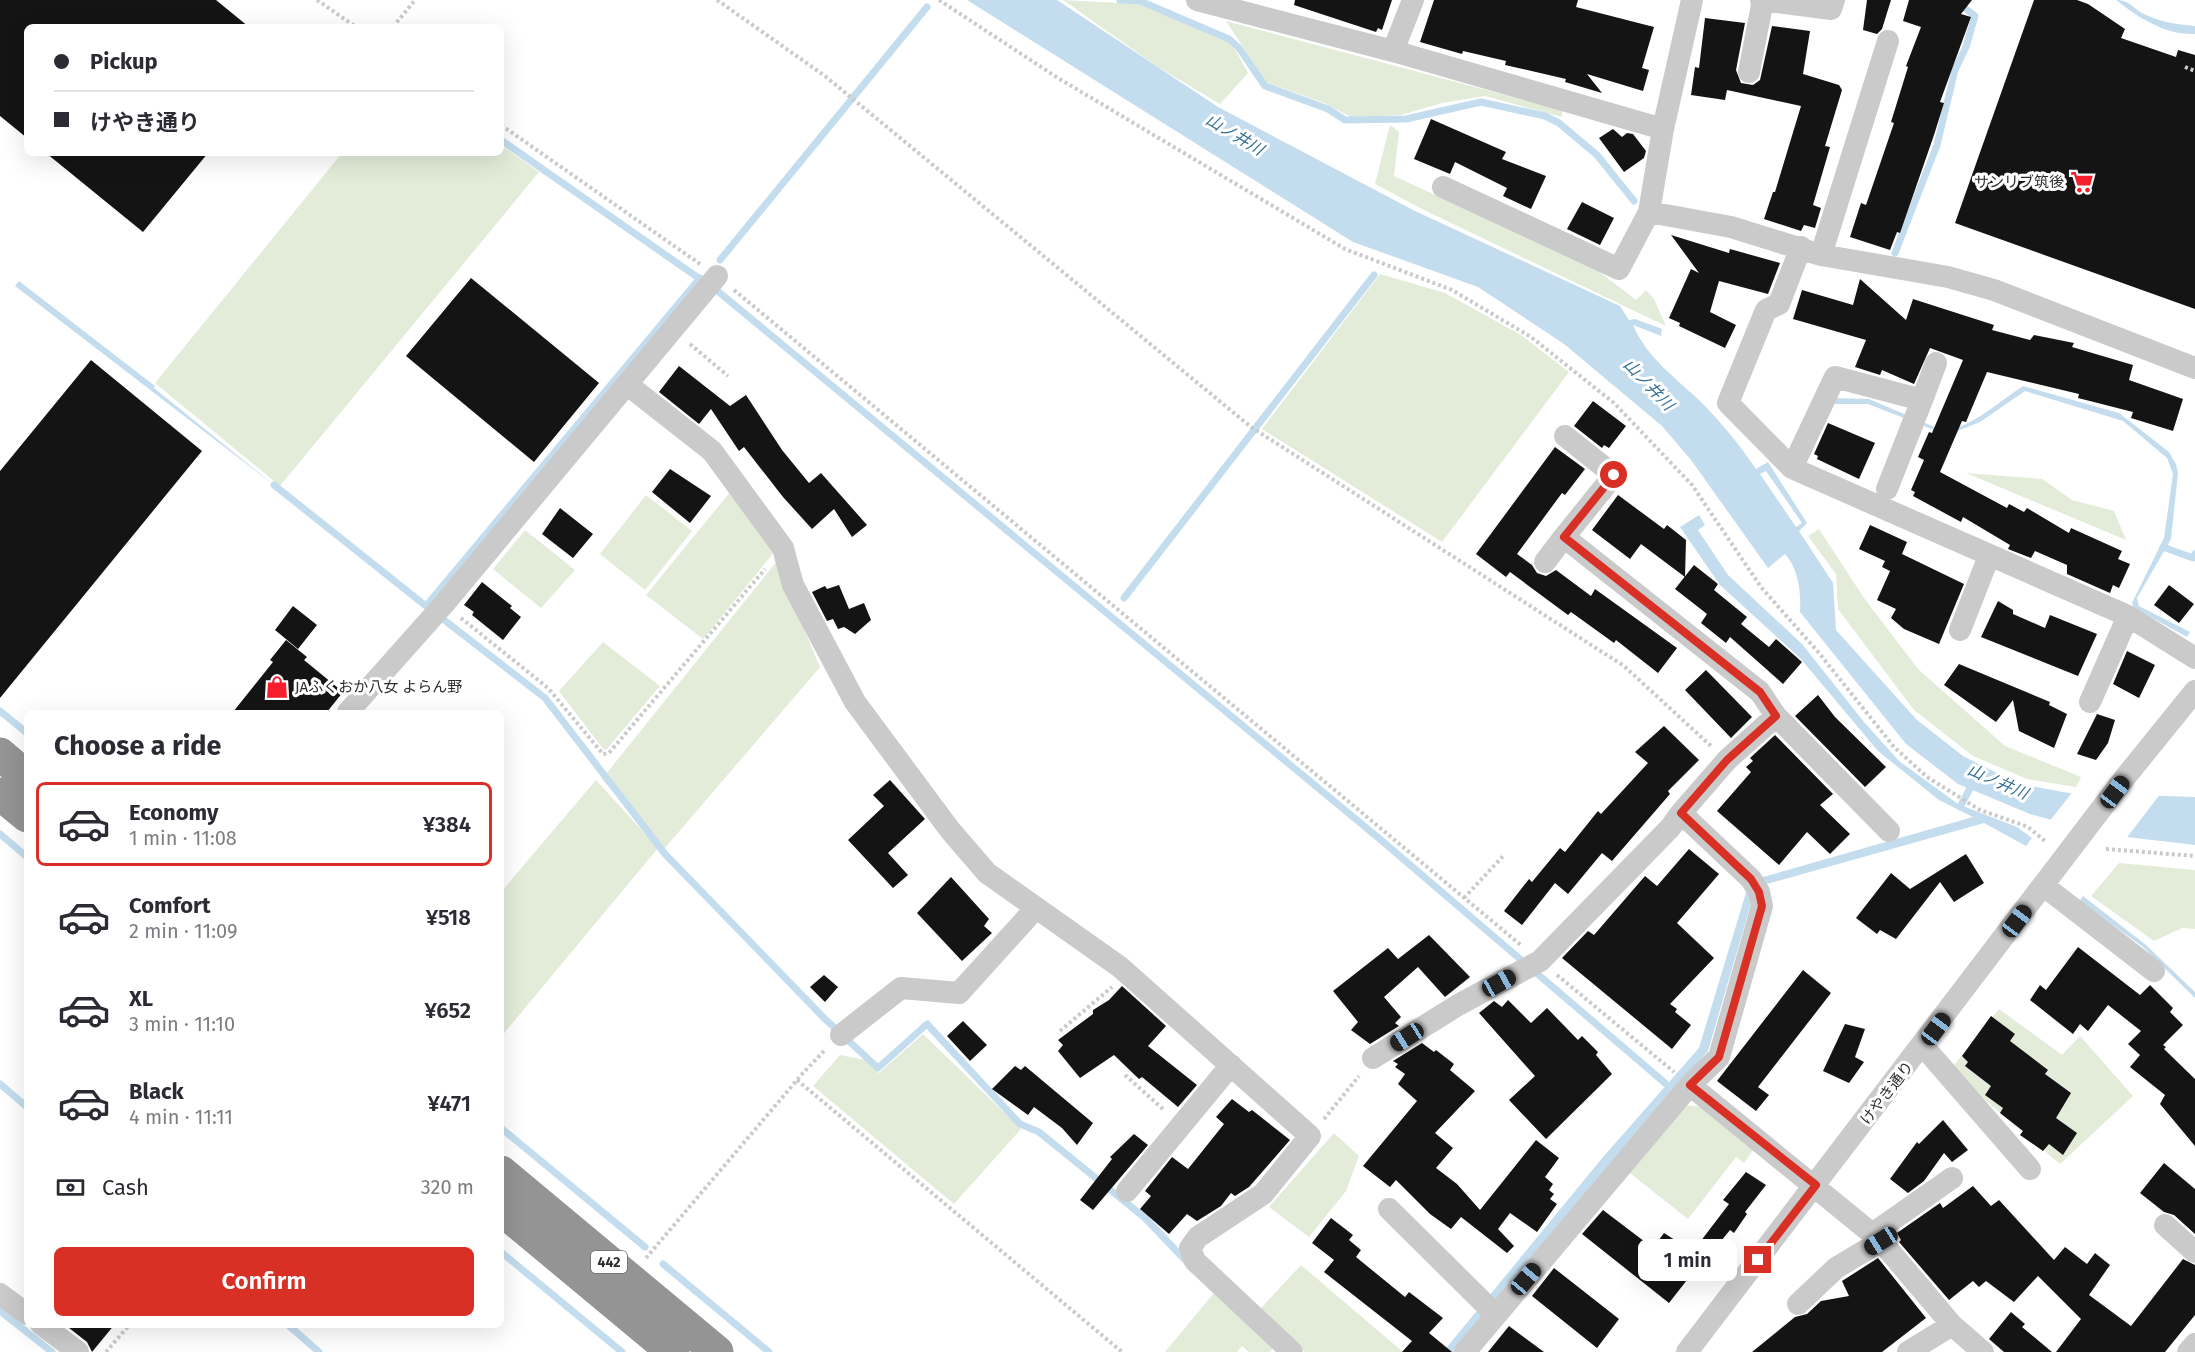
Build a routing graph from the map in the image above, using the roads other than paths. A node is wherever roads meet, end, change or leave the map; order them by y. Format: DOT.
graph roads {
  1 [pos="1197,0"];
  2 [pos="1413,0"];
  3 [pos="1762,0"];
  4 [pos="1834,0"];
  5 [pos="1686,1"];
  6 [pos="1888,41"];
  7 [pos="1393,51"];
  8 [pos="1749,72"];
  9 [pos="1663,129"];
  10 [pos="1443,187"];
  11 [pos="1649,212"];
  12 [pos="1811,251"];
  13 [pos="717,276"];
  14 [pos="1936,363"];
  15 [pos="2195,368"];
  16 [pos="628,385"];
  17 [pos="1916,414"];
  18 [pos="1565,435"];
  19 [pos="1792,468"];
  20 [pos="1887,489"];
  21 [pos="1564,537"];
  22 [pos="1989,556"];
  23 [pos="1545,562"];
  24 [pos="2128,616"];
  25 [pos="1960,630"];
  26 [pos="2195,658"];
  27 [pos="2195,691"];
  28 [pos="2090,702"];
  29 [pos="350,710"];
  30 [pos="1776,716"];
  31 [pos="0,754"];
  32 [pos="24,774"];
  33 [pos="0,794"];
  34 [pos="1681,813"];
  35 [pos="24,814"];
  36 [pos="1889,831"];
  37 [pos="2044,886"];
  38 [pos="1035,909"];
  39 [pos="2154,971"];
  40 [pos="841,1035"];
  41 [pos="1923,1047"];
  42 [pos="1373,1058"];
  43 [pos="1231,1065"];
  44 [pos="1682,1078"];
  45 [pos="2030,1169"];
  46 [pos="504,1175"];
  47 [pos="1952,1178"];
  48 [pos="1816,1185"];
  49 [pos="1127,1191"];
  50 [pos="1389,1209"];
  51 [pos="504,1211"];
  52 [pos="2165,1225"];
  53 [pos="1876,1238"];
  54 [pos="2195,1252"];
  55 [pos="0,1294"];
  56 [pos="1798,1304"];
  57 [pos="1490,1309"];
  58 [pos="24,1312"];
  59 [pos="1952,1324"];
  60 [pos="46,1328"];
  61 [pos="2195,1344"];
  62 [pos="78,1352"];
  63 [pos="673,1352"];
  64 [pos="717,1352"];
  65 [pos="1292,1352"];
  66 [pos="1465,1352"];
  67 [pos="1687,1352"];
  68 [pos="1908,1352"];
  69 [pos="1983,1352"];
  70 [pos="2188,1352"];
  1 -- 7 [label="street"];
  2 -- 7 [label="street"];
  3 -- 4 [label="street"];
  3 -- 8 [label="street"];
  5 -- 9 [label="street"];
  6 -- 12 [label="street"];
  7 -- 9 [label="street"];
  9 -- 11 [label="street"];
  10 -- 11 [label="street"];
  11 -- 12 [label="street"];
  12 -- 15 [label="street"];
  12 -- 19 [label="street"];
  13 -- 16 [label="street"];
  14 -- 17 [label="street"];
  16 -- 29 [label="street"];
  16 -- 38 [label="street"];
  17 -- 19 [label="street"];
  17 -- 20 [label="street"];
  18 -- 21 [label="street"];
  19 -- 22 [label="street"];
  21 -- 23 [label="street"];
  21 -- 30 [label="street"];
  22 -- 24 [label="street"];
  22 -- 25 [label="street"];
  24 -- 26 [label="street"];
  24 -- 28 [label="street"];
  27 -- 37 [label="street, けやき通り"];
  30 -- 34 [label="street"];
  30 -- 36 [label="street"];
  31 -- 32 [label="highway"];
  33 -- 35 [label="highway"];
  34 -- 42 [label="street"];
  34 -- 44 [label="street"];
  37 -- 39 [label="street"];
  37 -- 41 [label="street, けやき通り"];
  38 -- 40 [label="street"];
  38 -- 43 [label="street"];
  41 -- 45 [label="street"];
  41 -- 48 [label="street, けやき通り"];
  43 -- 49 [label="street"];
  43 -- 65 [label="street"];
  44 -- 48 [label="street"];
  44 -- 57 [label="street"];
  46 -- 64 [label="highway, 442"];
  47 -- 53 [label="street"];
  48 -- 53 [label="street"];
  48 -- 67 [label="street, けやき通り"];
  50 -- 57 [label="street"];
  51 -- 63 [label="highway, 442"];
  52 -- 54 [label="street"];
  53 -- 56 [label="street"];
  53 -- 59 [label="street"];
  55 -- 58 [label="street"];
  57 -- 66 [label="street"];
  59 -- 68 [label="street"];
  59 -- 69 [label="street"];
  60 -- 62 [label="street"];
  61 -- 70 [label="street"];
}
